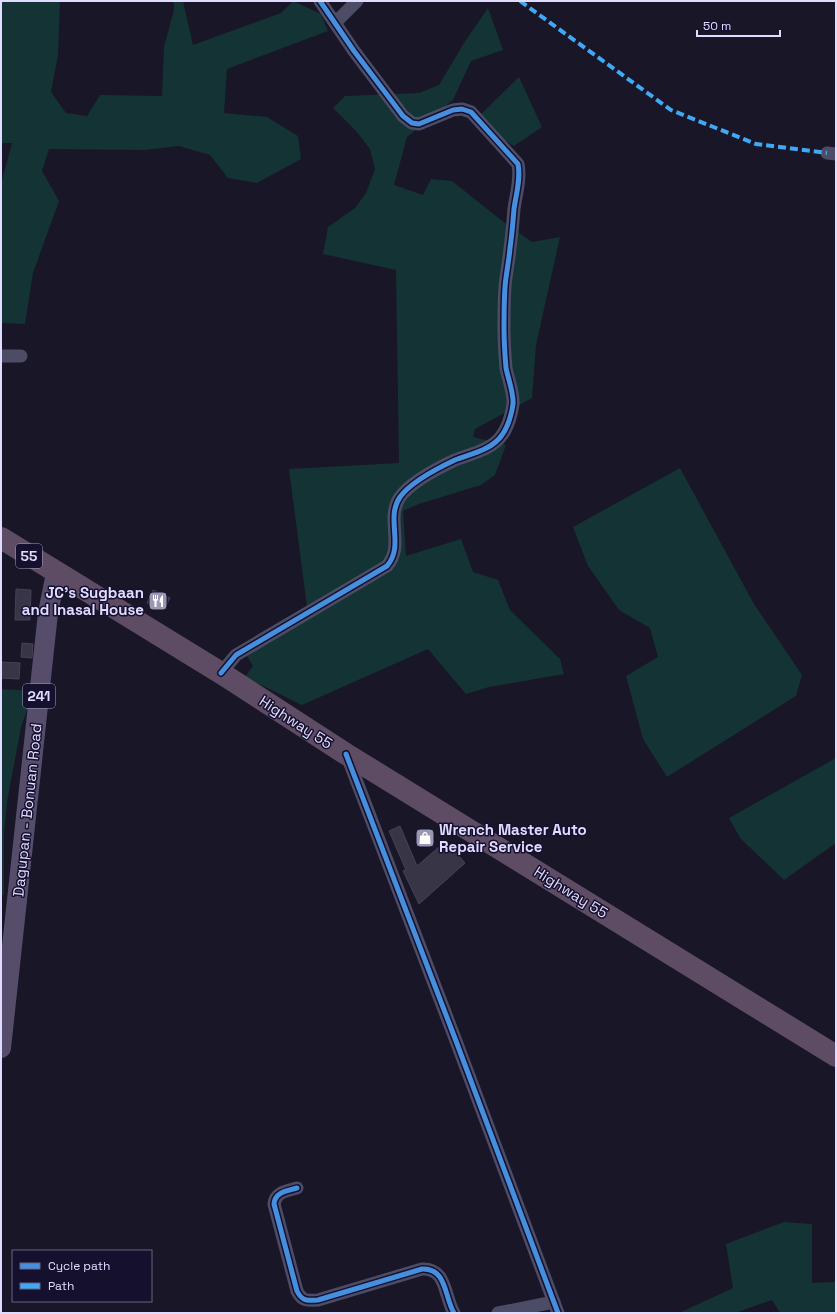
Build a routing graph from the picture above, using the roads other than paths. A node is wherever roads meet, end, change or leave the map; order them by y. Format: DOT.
graph roads {
  1 [pos="320,1"];
  2 [pos="357,1"];
  3 [pos="335,23"];
  4 [pos="1,356"];
  5 [pos="21,356"];
  6 [pos="1,538"];
  7 [pos="56,573"];
  8 [pos="229,664"];
  9 [pos="346,754"];
  10 [pos="1,1048"];
  11 [pos="836,1056"];
  12 [pos="297,1188"];
  13 [pos="556,1307"];
  14 [pos="454,1313"];
  15 [pos="498,1313"];
  1 -- 3 [label="street"];
  2 -- 3 [label="street"];
  3 -- 8 [label="street"];
  4 -- 5 [label="street"];
  6 -- 7 [label="highway, Highway 55 / 55"];
  7 -- 8 [label="highway, Highway 55 / 55"];
  7 -- 10 [label="main road, Dagupan - Bonuan Road / 241"];
  8 -- 9 [label="highway, Highway 55 / 55"];
  9 -- 11 [label="highway, Highway 55 / 55"];
  9 -- 13 [label="street"];
  12 -- 14 [label="street"];
  13 -- 15 [label="street"];
}
